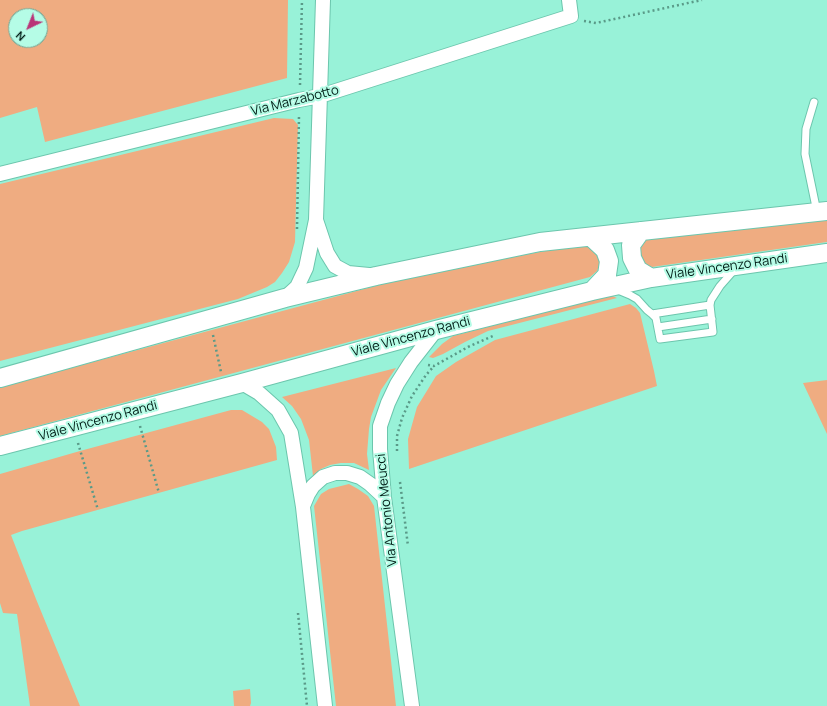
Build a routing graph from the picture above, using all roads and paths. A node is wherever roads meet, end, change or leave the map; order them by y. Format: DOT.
graph roads {
  1 [pos="302,0"];
  2 [pos="323,0"];
  3 [pos="569,0"];
  4 [pos="702,0"];
  5 [pos="571,16"];
  6 [pos="320,96"];
  7 [pos="299,100"];
  8 [pos="814,102"];
  9 [pos="0,174"];
  10 [pos="822,211"];
  11 [pos="316,220"];
  12 [pos="641,231"];
  13 [pos="297,233"];
  14 [pos="591,237"];
  15 [pos="827,253"];
  16 [pos="740,265"];
  17 [pos="376,276"];
  18 [pos="651,278"];
  19 [pos="611,286"];
  20 [pos="592,290"];
  21 [pos="285,298"];
  22 [pos="710,305"];
  23 [pos="652,314"];
  24 [pos="712,319"];
  25 [pos="658,327"];
  26 [pos="211,330"];
  27 [pos="436,330"];
  28 [pos="434,366"];
  29 [pos="222,376"];
  30 [pos="0,378"];
  31 [pos="242,383"];
  32 [pos="140,426"];
  33 [pos="77,443"];
  34 [pos="0,446"];
  35 [pos="397,452"];
  36 [pos="399,475"];
  37 [pos="158,493"];
  38 [pos="384,497"];
  39 [pos="303,507"];
  40 [pos="98,510"];
  41 [pos="408,551"];
  42 [pos="298,612"];
  43 [pos="307,706"];
  44 [pos="325,706"];
  45 [pos="412,706"];
  1 -- 7 [label="path"];
  2 -- 6 [label="street"];
  3 -- 5 [label="street"];
  4 -- 5 [label="path"];
  5 -- 6 [label="street, Via Marzabotto"];
  6 -- 7 [label="street, Via Marzabotto"];
  6 -- 11 [label="street"];
  7 -- 9 [label="street, Via Marzabotto"];
  7 -- 13 [label="path"];
  8 -- 10 [label="lane"];
  10 -- 12 [label="street"];
  11 -- 17 [label="street"];
  11 -- 21 [label="street"];
  12 -- 14 [label="street"];
  12 -- 18 [label="street"];
  14 -- 17 [label="street"];
  14 -- 20 [label="street"];
  15 -- 16 [label="street, Viale Vincenzo Randi"];
  16 -- 18 [label="street, Viale Vincenzo Randi"];
  16 -- 22 [label="lane"];
  17 -- 21 [label="street"];
  18 -- 19 [label="street, Viale Vincenzo Randi"];
  19 -- 20 [label="street, Viale Vincenzo Randi"];
  19 -- 23 [label="lane"];
  20 -- 27 [label="street, Viale Vincenzo Randi"];
  21 -- 30 [label="street"];
  22 -- 23 [label="lane"];
  22 -- 24 [label="lane"];
  23 -- 25 [label="lane"];
  24 -- 25 [label="lane"];
  24 -- 25 [label="lane"];
  26 -- 29 [label="path"];
  27 -- 31 [label="street, Viale Vincenzo Randi"];
  27 -- 38 [label="street, Via Antonio Meucci"];
  28 -- 35 [label="path"];
  31 -- 34 [label="street, Viale Vincenzo Randi"];
  31 -- 39 [label="street"];
  32 -- 37 [label="path"];
  33 -- 40 [label="path"];
  36 -- 41 [label="path"];
  38 -- 39 [label="street"];
  38 -- 45 [label="street, Via Antonio Meucci"];
  39 -- 44 [label="street"];
  42 -- 43 [label="path"];
}
